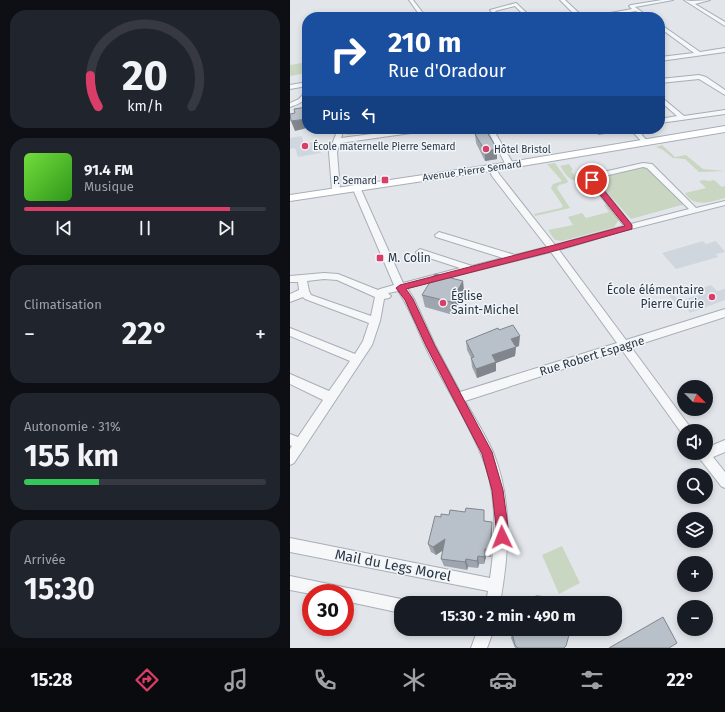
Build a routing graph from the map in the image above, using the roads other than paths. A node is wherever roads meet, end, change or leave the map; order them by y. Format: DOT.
graph roads {
  1 [pos="411,0"];
  2 [pos="562,0"];
  3 [pos="671,0"];
  4 [pos="708,0"];
  5 [pos="688,1"];
  6 [pos="636,10"];
  7 [pos="420,12"];
  8 [pos="494,12"];
  9 [pos="525,12"];
  10 [pos="575,12"];
  11 [pos="623,12"];
  12 [pos="639,12"];
  13 [pos="725,24"];
  14 [pos="665,30"];
  15 [pos="725,50"];
  16 [pos="699,54"];
  17 [pos="665,58"];
  18 [pos="665,80"];
  19 [pos="302,85"];
  20 [pos="290,87"];
  21 [pos="725,93"];
  22 [pos="302,99"];
  23 [pos="665,102"];
  24 [pos="290,105"];
  25 [pos="725,112"];
  26 [pos="682,117"];
  27 [pos="665,121"];
  28 [pos="725,129"];
  29 [pos="339,134"];
  30 [pos="386,134"];
  31 [pos="493,134"];
  32 [pos="638,134"];
  33 [pos="337,141"];
  34 [pos="646,143"];
  35 [pos="510,165"];
  36 [pos="492,168"];
  37 [pos="356,187"];
  38 [pos="336,190"];
  39 [pos="290,198"];
  40 [pos="725,203"];
  41 [pos="694,210"];
  42 [pos="630,227"];
  43 [pos="439,235"];
  44 [pos="552,248"];
  45 [pos="420,252"];
  46 [pos="514,258"];
  47 [pos="472,269"];
  48 [pos="302,278"];
  49 [pos="290,279"];
  50 [pos="400,288"];
  51 [pos="304,292"];
  52 [pos="380,295"];
  53 [pos="290,298"];
  54 [pos="725,313"];
  55 [pos="375,321"];
  56 [pos="290,332"];
  57 [pos="624,346"];
  58 [pos="357,359"];
  59 [pos="290,379"];
  60 [pos="332,397"];
  61 [pos="458,398"];
  62 [pos="682,424"];
  63 [pos="295,442"];
  64 [pos="725,446"];
  65 [pos="713,451"];
  66 [pos="290,459"];
  67 [pos="708,460"];
  68 [pos="725,482"];
  69 [pos="290,545"];
  70 [pos="290,583"];
  71 [pos="302,585"];
  72 [pos="497,586"];
  73 [pos="354,596"];
  74 [pos="495,596"];
  75 [pos="394,604"];
  76 [pos="483,636"];
  77 [pos="479,648"];
  1 -- 7 [label="street"];
  2 -- 10 [label="street"];
  3 -- 6 [label="street"];
  4 -- 5 [label="street"];
  5 -- 13 [label="street"];
  6 -- 11 [label="street"];
  6 -- 12 [label="street"];
  8 -- 9 [label="street"];
  14 -- 16 [label="street"];
  15 -- 16 [label="street"];
  16 -- 17 [label="street"];
  18 -- 21 [label="street"];
  19 -- 20 [label="street"];
  22 -- 24 [label="street"];
  23 -- 26 [label="street"];
  25 -- 26 [label="street"];
  26 -- 27 [label="street"];
  28 -- 34 [label="main road, Avenue Pierre Semard"];
  29 -- 33 [label="street"];
  30 -- 33 [label="street"];
  31 -- 35 [label="street"];
  32 -- 34 [label="street"];
  33 -- 38 [label="street"];
  34 -- 35 [label="main road, Avenue Pierre Semard"];
  35 -- 36 [label="main road, Avenue Pierre Semard"];
  36 -- 37 [label="main road, Avenue Pierre Semard"];
  36 -- 44 [label="street"];
  37 -- 38 [label="main road, Avenue Pierre Semard"];
  37 -- 50 [label="street"];
  38 -- 39 [label="main road, Avenue Pierre Semard"];
  40 -- 41 [label="street"];
  41 -- 42 [label="street"];
  41 -- 42 [label="street"];
  42 -- 44 [label="street"];
  43 -- 46 [label="street"];
  44 -- 46 [label="street"];
  44 -- 57 [label="street"];
  45 -- 47 [label="street"];
  46 -- 47 [label="street"];
  47 -- 50 [label="street"];
  48 -- 49 [label="street"];
  48 -- 51 [label="street"];
  48 -- 52 [label="street"];
  50 -- 52 [label="street"];
  50 -- 61 [label="street"];
  51 -- 53 [label="street"];
  51 -- 55 [label="street"];
  52 -- 55 [label="street"];
  54 -- 57 [label="street, Rue Robert Espagne"];
  55 -- 58 [label="street"];
  56 -- 58 [label="street"];
  57 -- 61 [label="street, Rue Robert Espagne"];
  57 -- 62 [label="street"];
  58 -- 60 [label="street"];
  59 -- 60 [label="street"];
  60 -- 63 [label="street"];
  61 -- 72 [label="street"];
  63 -- 66 [label="street"];
  64 -- 65 [label="street"];
  67 -- 68 [label="street"];
  69 -- 72 [label="street, Mail du Legs Morel"];
  70 -- 71 [label="street"];
  72 -- 74 [label="street"];
  73 -- 75 [label="street"];
  76 -- 77 [label="street"];
}
